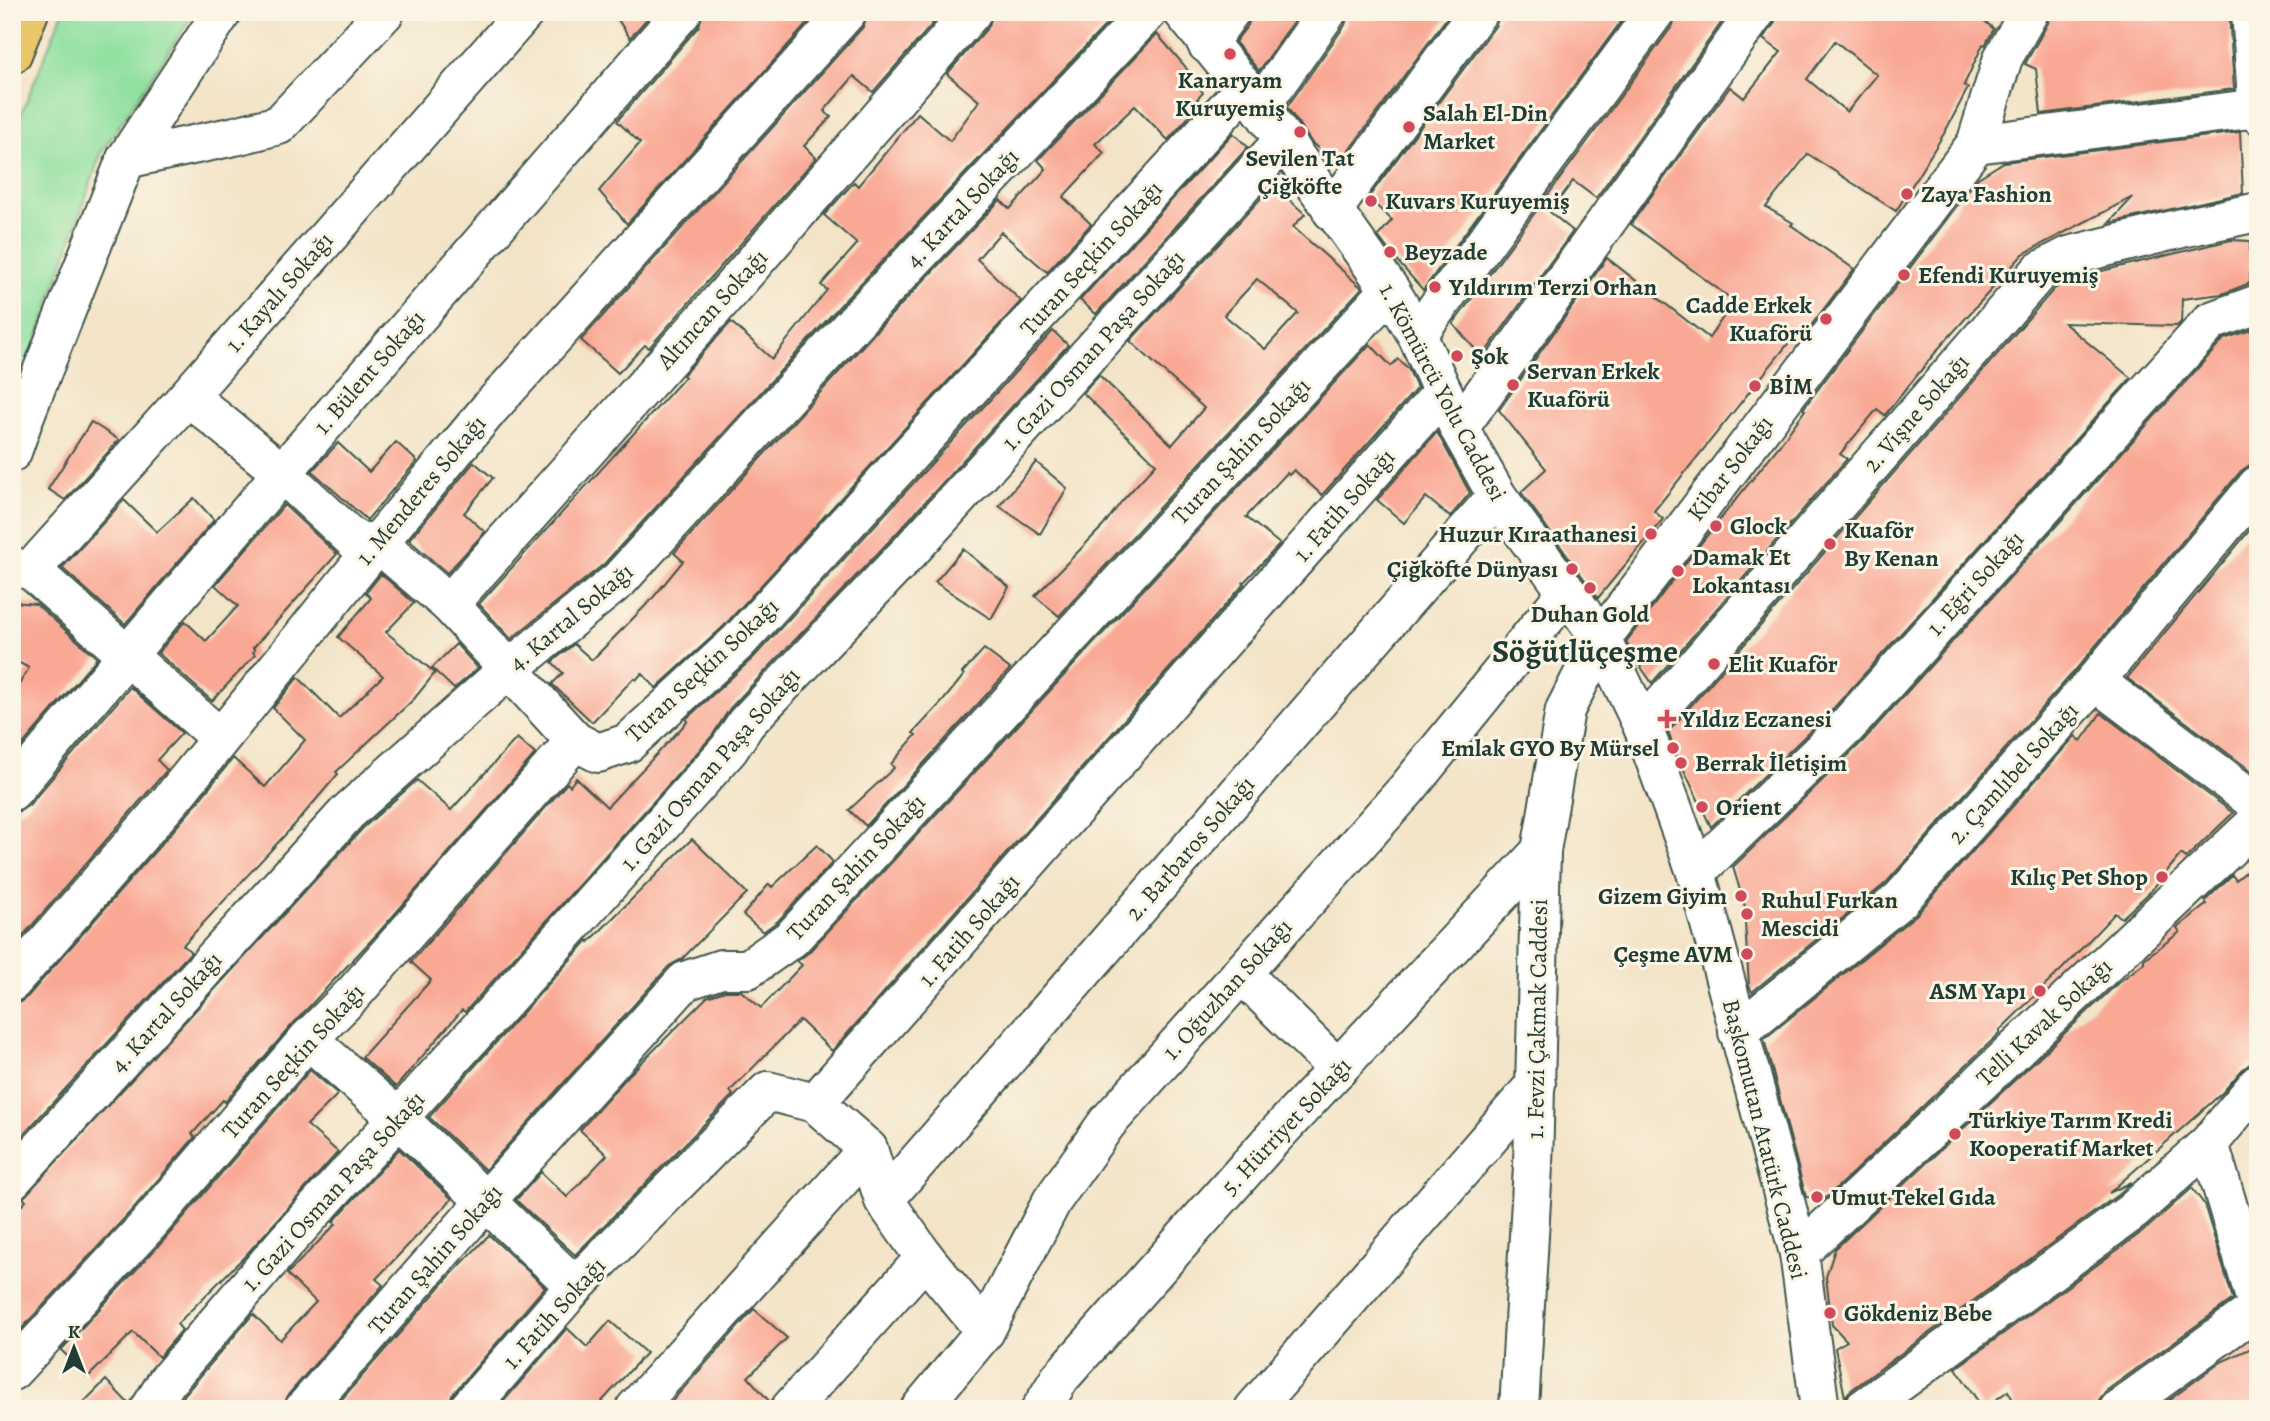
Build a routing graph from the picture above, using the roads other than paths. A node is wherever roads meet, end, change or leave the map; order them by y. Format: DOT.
graph roads {
  1 [pos="29,12"];
  2 [pos="222,12"];
  3 [pos="385,12"];
  4 [pos="525,12"];
  5 [pos="682,12"];
  6 [pos="846,12"];
  7 [pos="972,12"];
  8 [pos="1148,12"];
  9 [pos="1183,12"];
  10 [pos="1230,12"];
  11 [pos="1327,12"];
  12 [pos="1478,12"];
  13 [pos="1655,12"];
  14 [pos="1756,12"];
  15 [pos="2029,12"];
  16 [pos="2251,12"];
  17 [pos="1208,44"];
  18 [pos="12,54"];
  19 [pos="1253,97"];
  20 [pos="2257,108"];
  21 [pos="2258,114"];
  22 [pos="1284,140"];
  23 [pos="1976,144"];
  24 [pos="126,159"];
  25 [pos="1332,211"];
  26 [pos="2258,212"];
  27 [pos="1390,290"];
  28 [pos="2258,304"];
  29 [pos="1417,335"];
  30 [pos="1443,392"];
  31 [pos="188,396"];
  32 [pos="1459,428"];
  33 [pos="12,452"];
  34 [pos="282,473"];
  35 [pos="2258,485"];
  36 [pos="1497,496"];
  37 [pos="377,543"];
  38 [pos="22,568"];
  39 [pos="1566,593"];
  40 [pos="449,604"];
  41 [pos="1601,639"];
  42 [pos="128,655"];
  43 [pos="509,669"];
  44 [pos="2095,681"];
  45 [pos="1643,727"];
  46 [pos="220,738"];
  47 [pos="575,741"];
  48 [pos="12,791"];
  49 [pos="2258,804"];
  50 [pos="2258,821"];
  51 [pos="1541,851"];
  52 [pos="1696,872"];
  53 [pos="18,962"];
  54 [pos="1241,973"];
  55 [pos="1738,1032"];
  56 [pos="308,1039"];
  57 [pos="1338,1069"];
  58 [pos="1535,1084"];
  59 [pos="2258,1084"];
  60 [pos="816,1103"];
  61 [pos="398,1118"];
  62 [pos="2209,1143"];
  63 [pos="868,1149"];
  64 [pos="12,1180"];
  65 [pos="884,1200"];
  66 [pos="485,1202"];
  67 [pos="1799,1253"];
  68 [pos="925,1258"];
  69 [pos="575,1286"];
  70 [pos="2258,1308"];
  71 [pos="985,1331"];
  72 [pos="12,1371"];
  73 [pos="150,1409"];
  74 [pos="304,1409"];
  75 [pos="468,1409"];
  76 [pos="635,1409"];
  77 [pos="790,1409"];
  78 [pos="920,1409"];
  79 [pos="1041,1409"];
  80 [pos="1254,1409"];
  81 [pos="1518,1409"];
  82 [pos="1820,1409"];
  83 [pos="1863,1409"];
  84 [pos="2119,1409"];
  1 -- 18 [label="main road"];
  2 -- 24 [label="street"];
  3 -- 24 [label="street"];
  4 -- 31 [label="street, 1. Kayalı Sokağı"];
  5 -- 34 [label="street, 1. Bülent Sokağı"];
  6 -- 37 [label="street, 1. Menderes Sokağı"];
  7 -- 40 [label="street, Altıncan Sokağı"];
  8 -- 43 [label="street, 4. Kartal Sokağı"];
  9 -- 17 [label="street, 1. Kömürcü Yolu Caddesi"];
  10 -- 17 [label="street"];
  11 -- 19 [label="street, Turan Seçkin Sokağı"];
  12 -- 25 [label="street"];
  13 -- 29 [label="street"];
  14 -- 32 [label="street"];
  15 -- 23 [label="street, Kibar Sokağı"];
  16 -- 20 [label="street"];
  17 -- 19 [label="street, 1. Kömürcü Yolu Caddesi"];
  19 -- 22 [label="street, 1. Kömürcü Yolu Caddesi"];
  19 -- 47 [label="street, Turan Seçkin Sokağı"];
  20 -- 21 [label="street"];
  20 -- 23 [label="street"];
  22 -- 25 [label="street, 1. Kömürcü Yolu Caddesi"];
  22 -- 61 [label="street, 1. Gazi Osman Paşa Sokağı"];
  23 -- 41 [label="street, Kibar Sokağı"];
  24 -- 33 [label="street"];
  25 -- 27 [label="street, 1. Kömürcü Yolu Caddesi"];
  26 -- 45 [label="street, 2. Vişne Sokağı"];
  27 -- 29 [label="street, 1. Kömürcü Yolu Caddesi"];
  27 -- 66 [label="street, Turan Şahin Sokağı"];
  28 -- 52 [label="street, 1. Eğri Sokağı"];
  29 -- 30 [label="street, 1. Kömürcü Yolu Caddesi"];
  30 -- 32 [label="street, 1. Kömürcü Yolu Caddesi"];
  30 -- 60 [label="street, 1. Fatih Sokağı"];
  31 -- 34 [label="street"];
  31 -- 38 [label="street, 1. Kayalı Sokağı"];
  32 -- 36 [label="street, 1. Kömürcü Yolu Caddesi"];
  34 -- 37 [label="street"];
  34 -- 42 [label="street, 1. Bülent Sokağı"];
  35 -- 44 [label="street, 2. Çamlıbel Sokağı"];
  36 -- 39 [label="street, 1. Kömürcü Yolu Caddesi"];
  36 -- 65 [label="street, 2. Barbaros Sokağı"];
  37 -- 40 [label="street"];
  37 -- 46 [label="street, 1. Menderes Sokağı"];
  38 -- 42 [label="street"];
  39 -- 41 [label="street, 1. Kömürcü Yolu Caddesi"];
  39 -- 54 [label="street, 1. Oğuzhan Sokağı"];
  40 -- 43 [label="street"];
  41 -- 45 [label="street, Başkomutan Atatürk Caddesi"];
  41 -- 51 [label="street, 1. Fevzi Çakmak Caddesi"];
  42 -- 46 [label="street"];
  42 -- 48 [label="street, 1. Bülent Sokağı"];
  43 -- 47 [label="street"];
  43 -- 64 [label="street, 4. Kartal Sokağı"];
  44 -- 49 [label="street"];
  44 -- 55 [label="street, 2. Çamlıbel Sokağı"];
  45 -- 52 [label="street, Başkomutan Atatürk Caddesi"];
  46 -- 53 [label="street, 1. Menderes Sokağı"];
  47 -- 56 [label="street, Turan Seçkin Sokağı"];
  50 -- 67 [label="street, Telli Kavak Sokağı"];
  51 -- 57 [label="street, 5. Hürriyet Sokağı"];
  51 -- 58 [label="street, 1. Fevzi Çakmak Caddesi"];
  52 -- 55 [label="street, Başkomutan Atatürk Caddesi"];
  54 -- 57 [label="street"];
  54 -- 71 [label="street, 1. Oğuzhan Sokağı"];
  55 -- 67 [label="street, Başkomutan Atatürk Caddesi"];
  56 -- 61 [label="street"];
  56 -- 72 [label="street, Turan Seçkin Sokağı"];
  57 -- 79 [label="street, 5. Hürriyet Sokağı"];
  58 -- 80 [label="street"];
  58 -- 81 [label="street, 1. Fevzi Çakmak Caddesi"];
  59 -- 62 [label="street"];
  60 -- 63 [label="street"];
  60 -- 69 [label="street, 1. Fatih Sokağı"];
  61 -- 66 [label="street"];
  61 -- 73 [label="street, 1. Gazi Osman Paşa Sokağı"];
  62 -- 70 [label="street"];
  62 -- 83 [label="street"];
  63 -- 65 [label="street"];
  63 -- 76 [label="street"];
  65 -- 68 [label="street"];
  66 -- 69 [label="street"];
  66 -- 74 [label="street, Turan Şahin Sokağı"];
  67 -- 82 [label="street, Başkomutan Atatürk Caddesi"];
  68 -- 71 [label="street"];
  68 -- 77 [label="street"];
  69 -- 75 [label="street, 1. Fatih Sokağı"];
  70 -- 84 [label="street"];
  71 -- 78 [label="street, 1. Oğuzhan Sokağı"];
}
